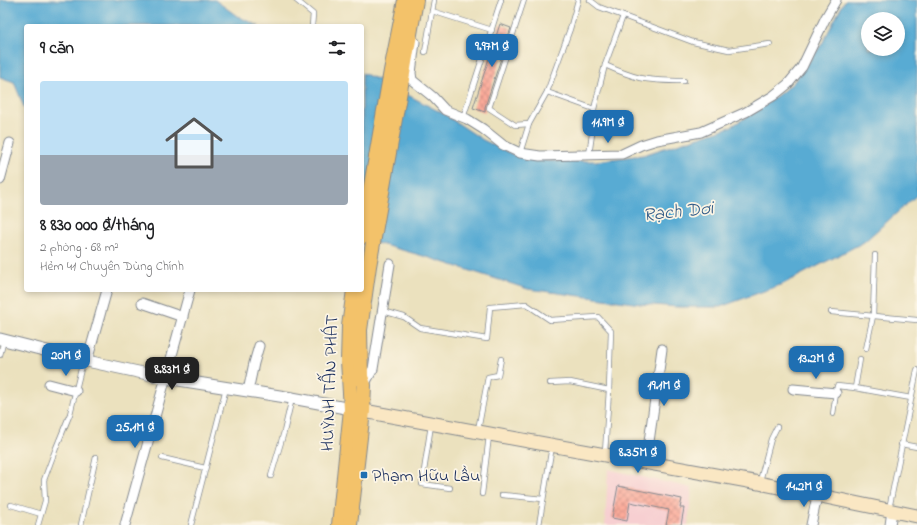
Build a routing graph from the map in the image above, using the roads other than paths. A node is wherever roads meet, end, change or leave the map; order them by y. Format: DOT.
graph roads {
  1 [pos="296,0"];
  2 [pos="405,0"];
  3 [pos="416,0"];
  4 [pos="422,0"];
  5 [pos="434,0"];
  6 [pos="501,0"];
  7 [pos="524,0"];
  8 [pos="578,0"];
  9 [pos="590,0"];
  10 [pos="836,0"];
  11 [pos="432,11"];
  12 [pos="623,16"];
  13 [pos="312,24"];
  14 [pos="492,30"];
  15 [pos="770,44"];
  16 [pos="425,52"];
  17 [pos="605,65"];
  18 [pos="396,72"];
  19 [pos="684,81"];
  20 [pos="547,92"];
  21 [pos="594,109"];
  22 [pos="462,118"];
  23 [pos="528,124"];
  24 [pos="10,143"];
  25 [pos="520,153"];
  26 [pos="589,155"];
  27 [pos="3,163"];
  28 [pos="0,179"];
  29 [pos="364,227"];
  30 [pos="875,255"];
  31 [pos="390,264"];
  32 [pos="106,292"];
  33 [pos="189,292"];
  34 [pos="354,292"];
  35 [pos="142,303"];
  36 [pos="383,311"];
  37 [pos="831,312"];
  38 [pos="873,316"];
  39 [pos="183,317"];
  40 [pos="917,320"];
  41 [pos="2,339"];
  42 [pos="259,346"];
  43 [pos="662,349"];
  44 [pos="866,349"];
  45 [pos="0,355"];
  46 [pos="501,359"];
  47 [pos="860,359"];
  48 [pos="87,361"];
  49 [pos="917,370"];
  50 [pos="166,378"];
  51 [pos="550,383"];
  52 [pos="49,384"];
  53 [pos="364,385"];
  54 [pos="226,388"];
  55 [pos="855,388"];
  56 [pos="793,389"];
  57 [pos="610,390"];
  58 [pos="76,391"];
  59 [pos="248,391"];
  60 [pos="836,393"];
  61 [pos="292,398"];
  62 [pos="911,398"];
  63 [pos="357,410"];
  64 [pos="834,414"];
  65 [pos="431,424"];
  66 [pos="777,427"];
  67 [pos="484,433"];
  68 [pos="901,444"];
  69 [pos="552,446"];
  70 [pos="917,447"];
  71 [pos="605,455"];
  72 [pos="96,456"];
  73 [pos="162,458"];
  74 [pos="646,463"];
  75 [pos="205,468"];
  76 [pos="271,476"];
  77 [pos="760,483"];
  78 [pos="450,488"];
  79 [pos="482,494"];
  80 [pos="502,495"];
  81 [pos="817,496"];
  82 [pos="543,499"];
  83 [pos="11,505"];
  84 [pos="890,511"];
  85 [pos="41,514"];
  86 [pos="917,516"];
  87 [pos="38,525"];
  88 [pos="81,525"];
  89 [pos="125,525"];
  90 [pos="191,525"];
  91 [pos="338,525"];
  92 [pos="350,525"];
  93 [pos="539,525"];
  94 [pos="811,525"];
  95 [pos="890,525"];
  1 -- 13 [label="lane"];
  2 -- 18 [label="main road"];
  3 -- 18 [label="main road"];
  4 -- 22 [label="street"];
  5 -- 11 [label="lane"];
  6 -- 14 [label="lane"];
  7 -- 23 [label="lane"];
  8 -- 20 [label="lane"];
  9 -- 12 [label="lane"];
  10 -- 26 [label="street"];
  11 -- 14 [label="lane"];
  11 -- 16 [label="lane"];
  12 -- 15 [label="lane"];
  12 -- 17 [label="lane"];
  14 -- 22 [label="lane"];
  17 -- 19 [label="lane"];
  17 -- 21 [label="lane"];
  18 -- 29 [label="main road"];
  18 -- 53 [label="main road, HUỲNH TẤN PHÁT"];
  20 -- 21 [label="lane"];
  20 -- 23 [label="lane"];
  21 -- 26 [label="lane"];
  22 -- 25 [label="street"];
  23 -- 25 [label="lane"];
  24 -- 27 [label="street"];
  25 -- 26 [label="street"];
  27 -- 28 [label="street"];
  30 -- 38 [label="lane"];
  31 -- 36 [label="street"];
  32 -- 48 [label="street"];
  33 -- 39 [label="street"];
  34 -- 63 [label="main road, HUỲNH TẤN PHÁT"];
  35 -- 39 [label="street"];
  36 -- 53 [label="street"];
  36 -- 57 [label="lane"];
  37 -- 38 [label="lane"];
  38 -- 40 [label="lane"];
  38 -- 44 [label="lane"];
  39 -- 50 [label="street"];
  41 -- 45 [label="lane"];
  41 -- 48 [label="street"];
  42 -- 59 [label="street"];
  43 -- 74 [label="street"];
  46 -- 67 [label="lane"];
  47 -- 55 [label="lane"];
  48 -- 50 [label="street"];
  48 -- 58 [label="lane"];
  49 -- 62 [label="lane"];
  50 -- 54 [label="street"];
  50 -- 89 [label="street"];
  51 -- 57 [label="lane"];
  52 -- 58 [label="street"];
  53 -- 63 [label="main road, HUỲNH TẤN PHÁT"];
  54 -- 59 [label="street"];
  54 -- 75 [label="lane"];
  55 -- 60 [label="lane"];
  55 -- 62 [label="lane"];
  56 -- 60 [label="street"];
  57 -- 71 [label="lane"];
  58 -- 85 [label="lane"];
  59 -- 61 [label="street"];
  60 -- 64 [label="lane"];
  61 -- 63 [label="street"];
  61 -- 76 [label="lane"];
  62 -- 68 [label="lane"];
  63 -- 65 [label="main road"];
  63 -- 91 [label="main road, HUỲNH TẤN PHÁT"];
  63 -- 92 [label="main road, HUỲNH TẤN PHÁT"];
  65 -- 67 [label="main road"];
  65 -- 78 [label="lane"];
  66 -- 77 [label="lane"];
  67 -- 69 [label="main road"];
  67 -- 79 [label="lane"];
  68 -- 70 [label="lane"];
  68 -- 84 [label="lane"];
  69 -- 71 [label="main road"];
  69 -- 82 [label="lane"];
  71 -- 74 [label="main road"];
  72 -- 88 [label="lane"];
  73 -- 75 [label="lane"];
  74 -- 77 [label="main road"];
  75 -- 90 [label="lane"];
  77 -- 81 [label="main road"];
  80 -- 82 [label="lane"];
  81 -- 84 [label="main road"];
  81 -- 94 [label="street"];
  82 -- 93 [label="lane"];
  83 -- 85 [label="lane"];
  84 -- 86 [label="main road"];
  84 -- 95 [label="street"];
  85 -- 87 [label="lane"];
}
